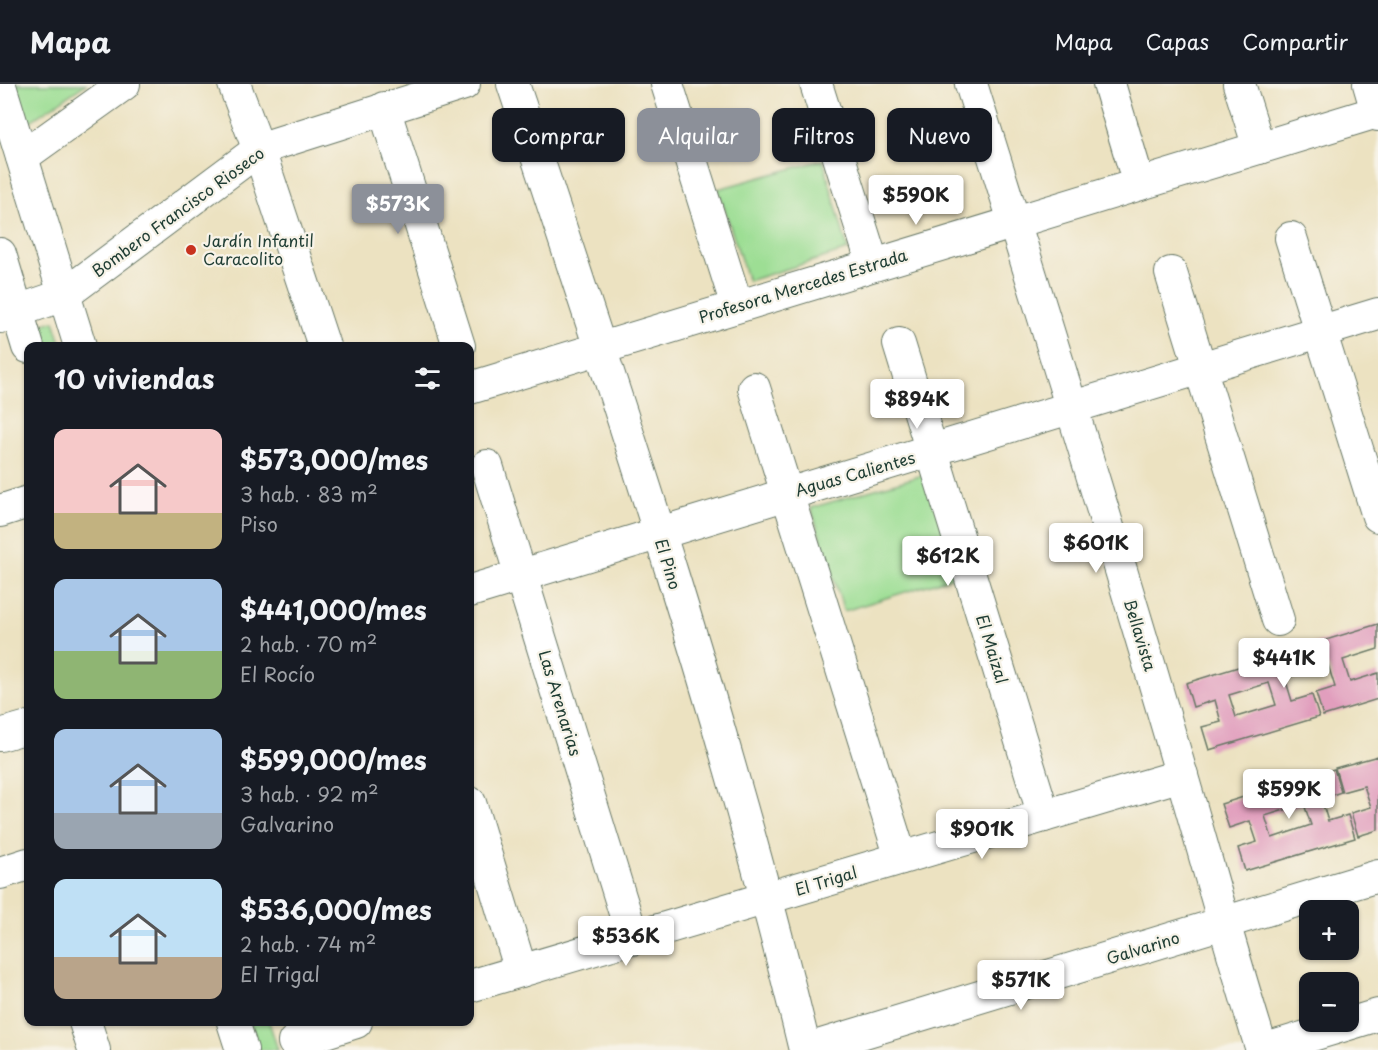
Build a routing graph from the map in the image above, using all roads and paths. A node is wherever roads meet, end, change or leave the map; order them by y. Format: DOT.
graph roads {
  1 [pos="124,84"];
  2 [pos="234,84"];
  3 [pos="464,84"];
  4 [pos="513,84"];
  5 [pos="667,84"];
  6 [pos="816,84"];
  7 [pos="971,84"];
  8 [pos="1109,84"];
  9 [pos="1239,84"];
  10 [pos="0,86"];
  11 [pos="1375,104"];
  12 [pos="384,108"];
  13 [pos="1259,148"];
  14 [pos="259,150"];
  15 [pos="22,157"];
  16 [pos="1139,184"];
  17 [pos="1014,222"];
  18 [pos="1291,238"];
  19 [pos="0,254"];
  20 [pos="873,265"];
  21 [pos="1171,273"];
  22 [pos="64,295"];
  23 [pos="737,306"];
  24 [pos="9,314"];
  25 [pos="1378,314"];
  26 [pos="1321,332"];
  27 [pos="25,342"];
  28 [pos="79,342"];
  29 [pos="323,342"];
  30 [pos="458,342"];
  31 [pos="899,344"];
  32 [pos="601,348"];
  33 [pos="1200,369"];
  34 [pos="474,384"];
  35 [pos="754,388"];
  36 [pos="1072,408"];
  37 [pos="932,451"];
  38 [pos="487,466"];
  39 [pos="787,494"];
  40 [pos="24,503"];
  41 [pos="0,511"];
  42 [pos="1378,516"];
  43 [pos="659,534"];
  44 [pos="521,576"];
  45 [pos="474,590"];
  46 [pos="1278,620"];
  47 [pos="24,727"];
  48 [pos="0,735"];
  49 [pos="1182,775"];
  50 [pos="474,816"];
  51 [pos="1044,816"];
  52 [pos="901,858"];
  53 [pos="24,865"];
  54 [pos="0,873"];
  55 [pos="1378,876"];
  56 [pos="768,899"];
  57 [pos="1222,925"];
  58 [pos="633,939"];
  59 [pos="521,971"];
  60 [pos="474,985"];
  61 [pos="1378,1015"];
  62 [pos="86,1026"];
  63 [pos="234,1026"];
  64 [pos="340,1026"];
  65 [pos="293,1038"];
  66 [pos="93,1050"];
  67 [pos="242,1050"];
  68 [pos="805,1050"];
  69 [pos="1263,1050"];
  1 -- 15 [label="street"];
  2 -- 14 [label="street"];
  3 -- 12 [label="street, Bombero Francisco Rioseco"];
  4 -- 32 [label="street, El Pino"];
  5 -- 23 [label="street"];
  6 -- 20 [label="street"];
  7 -- 17 [label="street, Bellavista"];
  8 -- 16 [label="street"];
  9 -- 13 [label="street"];
  10 -- 15 [label="street"];
  11 -- 13 [label="street, Profesora Mercedes Estrada"];
  12 -- 14 [label="street, Bombero Francisco Rioseco"];
  12 -- 30 [label="street"];
  13 -- 16 [label="street, Profesora Mercedes Estrada"];
  14 -- 22 [label="street, Bombero Francisco Rioseco"];
  14 -- 29 [label="street"];
  15 -- 22 [label="street"];
  16 -- 17 [label="street, Profesora Mercedes Estrada"];
  17 -- 20 [label="street, Profesora Mercedes Estrada"];
  17 -- 36 [label="street, Bellavista"];
  18 -- 26 [label="street"];
  19 -- 24 [label="street"];
  20 -- 23 [label="street, Profesora Mercedes Estrada"];
  21 -- 33 [label="street"];
  22 -- 24 [label="street, Bombero Francisco Rioseco"];
  22 -- 28 [label="street"];
  23 -- 32 [label="street, Profesora Mercedes Estrada"];
  24 -- 27 [label="street"];
  25 -- 26 [label="street, Aguas Calientes"];
  26 -- 33 [label="street, Aguas Calientes"];
  26 -- 42 [label="street"];
  31 -- 37 [label="street, El Maizal"];
  32 -- 34 [label="street, Profesora Mercedes Estrada"];
  32 -- 43 [label="street, El Pino"];
  33 -- 36 [label="street, Aguas Calientes"];
  33 -- 46 [label="street"];
  35 -- 39 [label="street"];
  36 -- 37 [label="street, Aguas Calientes"];
  36 -- 49 [label="street, Bellavista"];
  37 -- 39 [label="street, Aguas Calientes"];
  37 -- 51 [label="street, El Maizal"];
  38 -- 44 [label="street, Las Arenarias"];
  39 -- 43 [label="street, Aguas Calientes"];
  39 -- 52 [label="street"];
  40 -- 41 [label="street"];
  43 -- 44 [label="street, Aguas Calientes"];
  43 -- 56 [label="street, El Pino"];
  44 -- 45 [label="street, Aguas Calientes"];
  44 -- 58 [label="street, Las Arenarias"];
  47 -- 48 [label="street"];
  49 -- 51 [label="street, El Trigal"];
  49 -- 57 [label="street, Bellavista"];
  50 -- 59 [label="street"];
  51 -- 52 [label="street, El Trigal"];
  52 -- 56 [label="street, El Trigal"];
  53 -- 54 [label="street"];
  55 -- 57 [label="street, Galvarino"];
  56 -- 58 [label="street, El Trigal"];
  56 -- 68 [label="street, El Pino"];
  57 -- 68 [label="street, Galvarino"];
  57 -- 69 [label="street, Bellavista"];
  58 -- 59 [label="street, El Trigal"];
  59 -- 60 [label="street, El Trigal"];
  61 -- 69 [label="street"];
  62 -- 66 [label="street"];
  63 -- 67 [label="street"];
  64 -- 65 [label="street"];
}
